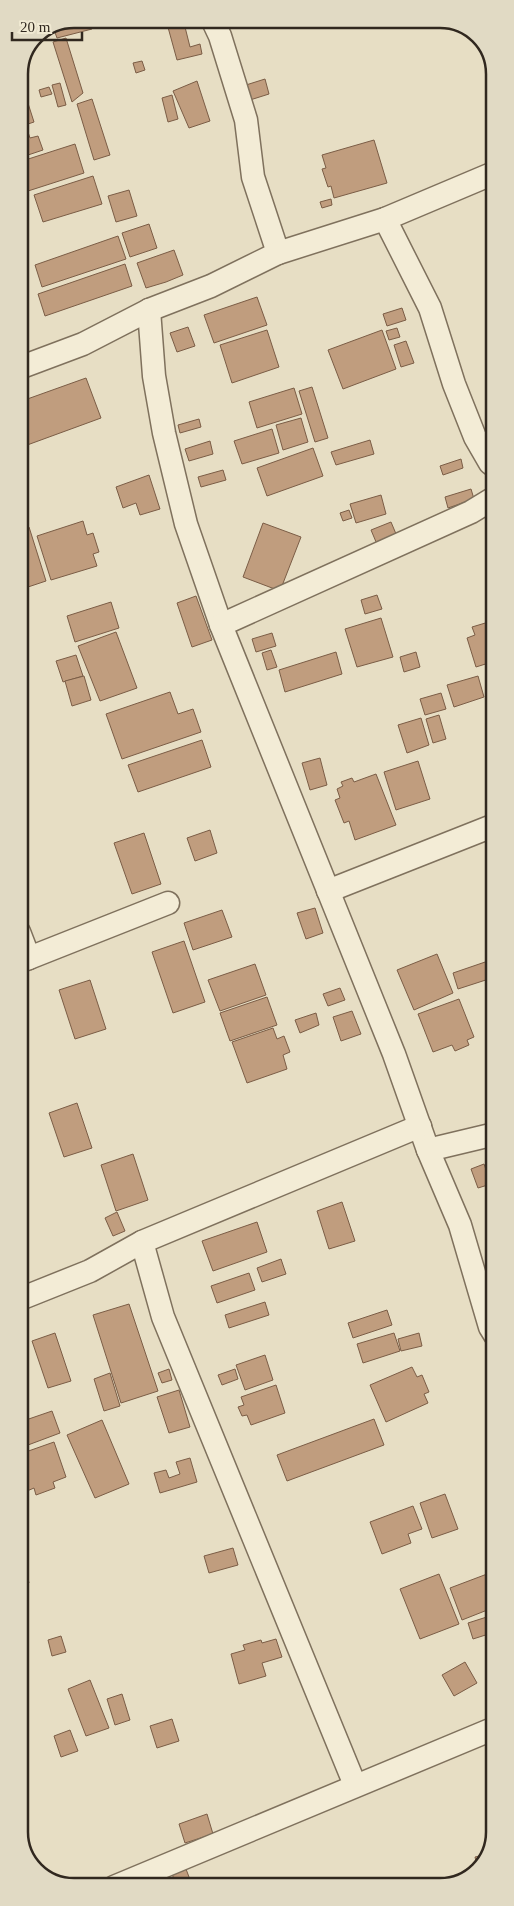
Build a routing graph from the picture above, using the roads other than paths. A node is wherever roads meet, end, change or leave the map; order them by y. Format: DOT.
graph roads {
  1 [pos="216,28"];
  2 [pos="487,176"];
  3 [pos="385,219"];
  4 [pos="278,253"];
  5 [pos="149,310"];
  6 [pos="28,365"];
  7 [pos="487,458"];
  8 [pos="487,502"];
  9 [pos="221,625"];
  10 [pos="487,828"];
  11 [pos="328,891"];
  12 [pos="168,903"];
  13 [pos="28,958"];
  14 [pos="420,1126"];
  15 [pos="487,1136"];
  16 [pos="428,1150"];
  17 [pos="142,1242"];
  18 [pos="28,1296"];
  19 [pos="487,1317"];
  20 [pos="487,1731"];
  21 [pos="356,1785"];
  22 [pos="135,1878"];
  1 -- 4 [label="street"];
  2 -- 3 [label="street"];
  3 -- 4 [label="street"];
  3 -- 7 [label="street"];
  4 -- 5 [label="street"];
  5 -- 6 [label="street"];
  5 -- 9 [label="street"];
  8 -- 9 [label="street"];
  9 -- 11 [label="street"];
  10 -- 11 [label="street"];
  11 -- 14 [label="street"];
  12 -- 13 [label="street"];
  14 -- 16 [label="street"];
  14 -- 17 [label="street"];
  15 -- 16 [label="street"];
  16 -- 19 [label="street"];
  17 -- 18 [label="street"];
  17 -- 21 [label="street"];
  20 -- 21 [label="street"];
  21 -- 22 [label="street"];
}
